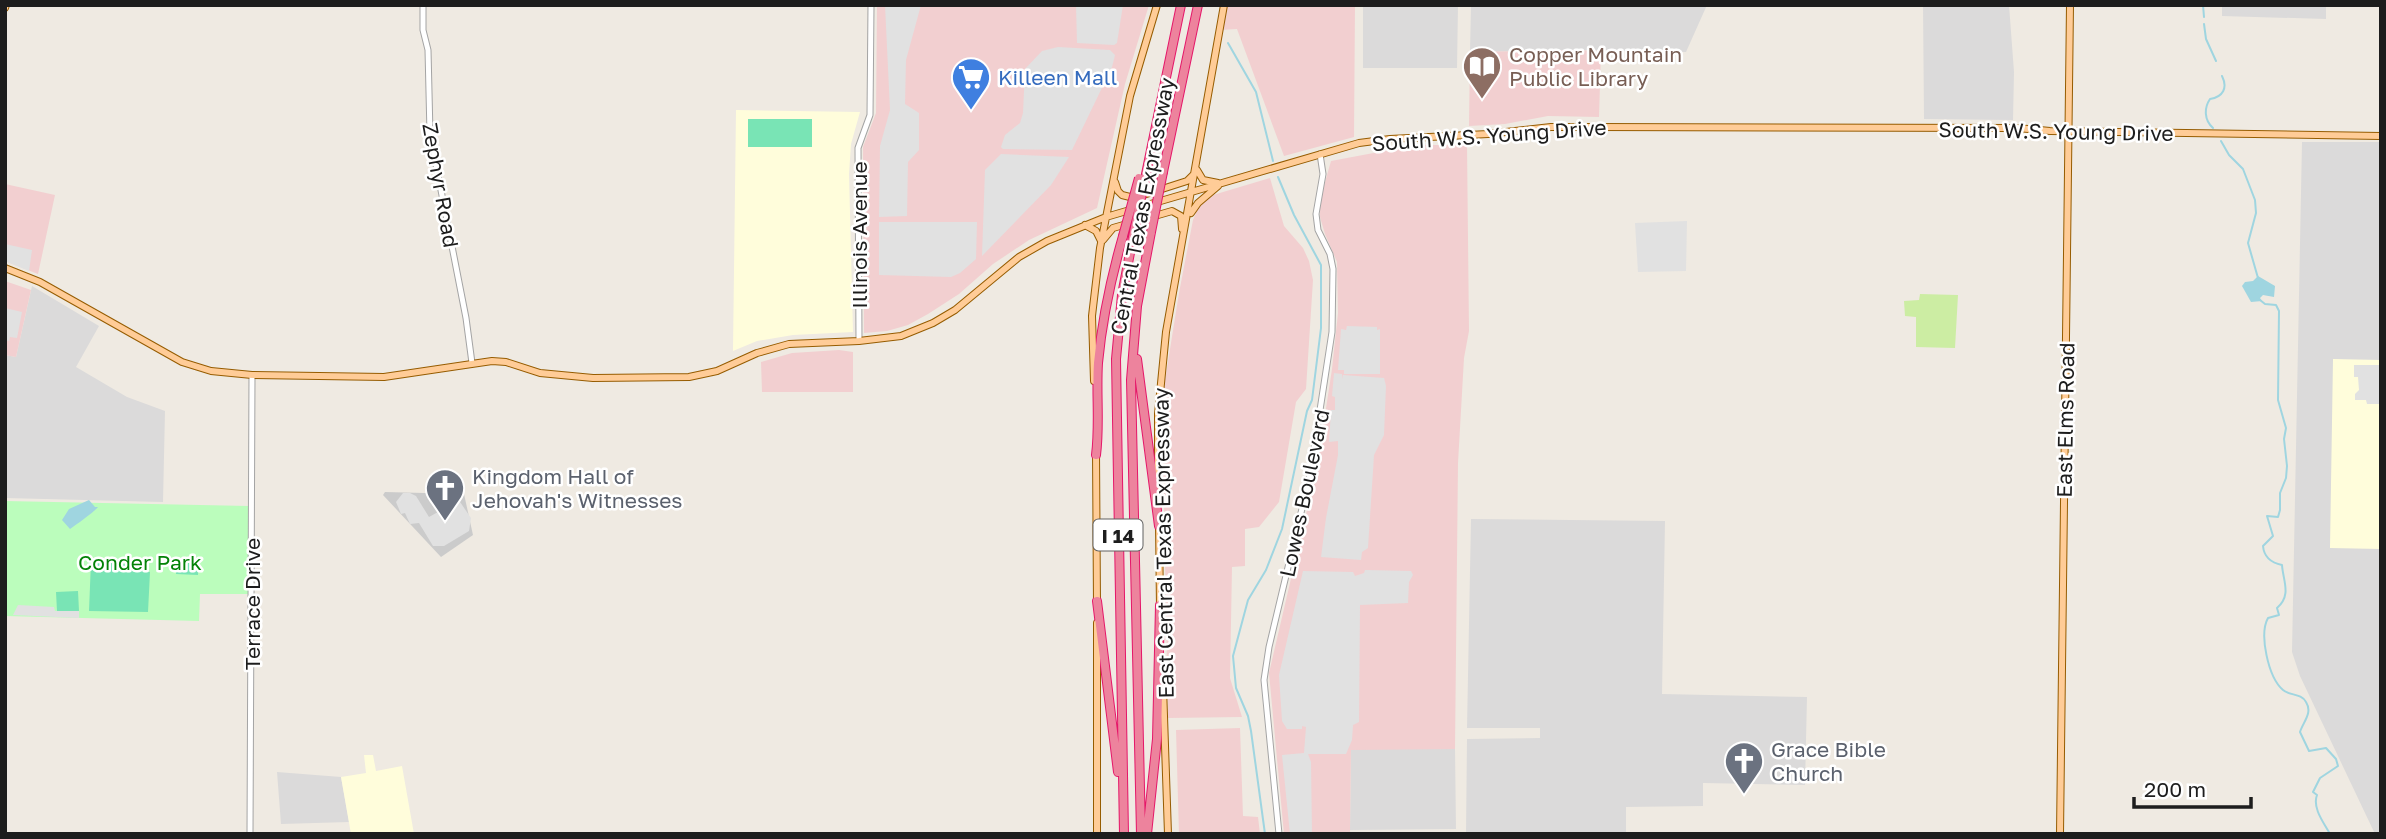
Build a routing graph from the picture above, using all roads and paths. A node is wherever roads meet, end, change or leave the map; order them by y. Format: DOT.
graph roads {
  1 [pos="423,5"];
  2 [pos="871,5"];
  3 [pos="1157,5"];
  4 [pos="1181,5"];
  5 [pos="1198,5"];
  6 [pos="1224,5"];
  7 [pos="2070,5"];
  8 [pos="2068,132"];
  9 [pos="2381,136"];
  10 [pos="1320,154"];
  11 [pos="1196,169"];
  12 [pos="1115,177"];
  13 [pos="1142,178"];
  14 [pos="1221,184"];
  15 [pos="1193,192"];
  16 [pos="1106,217"];
  17 [pos="1187,221"];
  18 [pos="1085,225"];
  19 [pos="1101,242"];
  20 [pos="1183,245"];
  21 [pos="5,268"];
  22 [pos="1137,306"];
  23 [pos="859,341"];
  24 [pos="472,363"];
  25 [pos="252,375"];
  26 [pos="1096,455"];
  27 [pos="1159,526"];
  28 [pos="1097,601"];
  29 [pos="1160,605"];
  30 [pos="1124,804"];
  31 [pos="250,834"];
  32 [pos="1097,834"];
  33 [pos="1124,834"];
  34 [pos="1141,834"];
  35 [pos="1147,834"];
  36 [pos="1168,834"];
  37 [pos="1279,834"];
  38 [pos="2060,834"];
  1 -- 24 [label="street, Zephyr Road"];
  2 -- 23 [label="street, Illinois Avenue"];
  3 -- 12 [label="main road"];
  4 -- 13 [label="highway, Central Texas Expressway / I 14"];
  5 -- 22 [label="highway, Central Texas Expressway / I 14, bridge"];
  6 -- 11 [label="main road, East Central Texas Expressway"];
  7 -- 8 [label="main road, East Elms Road"];
  8 -- 9 [label="main road, South W.S. Young Drive"];
  8 -- 10 [label="main road, South W.S. Young Drive"];
  8 -- 38 [label="main road, East Elms Road"];
  10 -- 14 [label="main road, South W.S. Young Drive"];
  10 -- 37 [label="street, Lowes Boulevard"];
  11 -- 12 [label="main road"];
  11 -- 14 [label="main road"];
  11 -- 15 [label="main road, East Central Texas Expressway"];
  12 -- 16 [label="main road"];
  13 -- 26 [label="highway, bridge"];
  13 -- 30 [label="highway, Central Texas Expressway / I 14, bridge"];
  14 -- 15 [label="main road, South W.S. Young Drive"];
  14 -- 17 [label="main road"];
  15 -- 16 [label="main road, South W.S. Young Drive"];
  15 -- 17 [label="main road, East Central Texas Expressway"];
  16 -- 18 [label="main road, South W.S. Young Drive"];
  16 -- 19 [label="main road"];
  17 -- 20 [label="main road, East Central Texas Expressway"];
  18 -- 19 [label="main road"];
  18 -- 23 [label="main road, South W.S. Young Drive"];
  19 -- 20 [label="main road"];
  19 -- 26 [label="main road"];
  20 -- 27 [label="main road, East Central Texas Expressway"];
  21 -- 25 [label="main road, South W.S. Young Drive"];
  22 -- 27 [label="highway"];
  22 -- 34 [label="highway, Central Texas Expressway / I 14"];
  23 -- 24 [label="main road, South W.S. Young Drive"];
  24 -- 25 [label="main road, South W.S. Young Drive"];
  25 -- 31 [label="street, Terrace Drive"];
  26 -- 28 [label="main road"];
  27 -- 29 [label="main road, East Central Texas Expressway"];
  28 -- 30 [label="highway"];
  28 -- 32 [label="main road"];
  29 -- 35 [label="highway"];
  29 -- 36 [label="main road, East Central Texas Expressway"];
  30 -- 33 [label="highway, Central Texas Expressway / I 14"];
}
